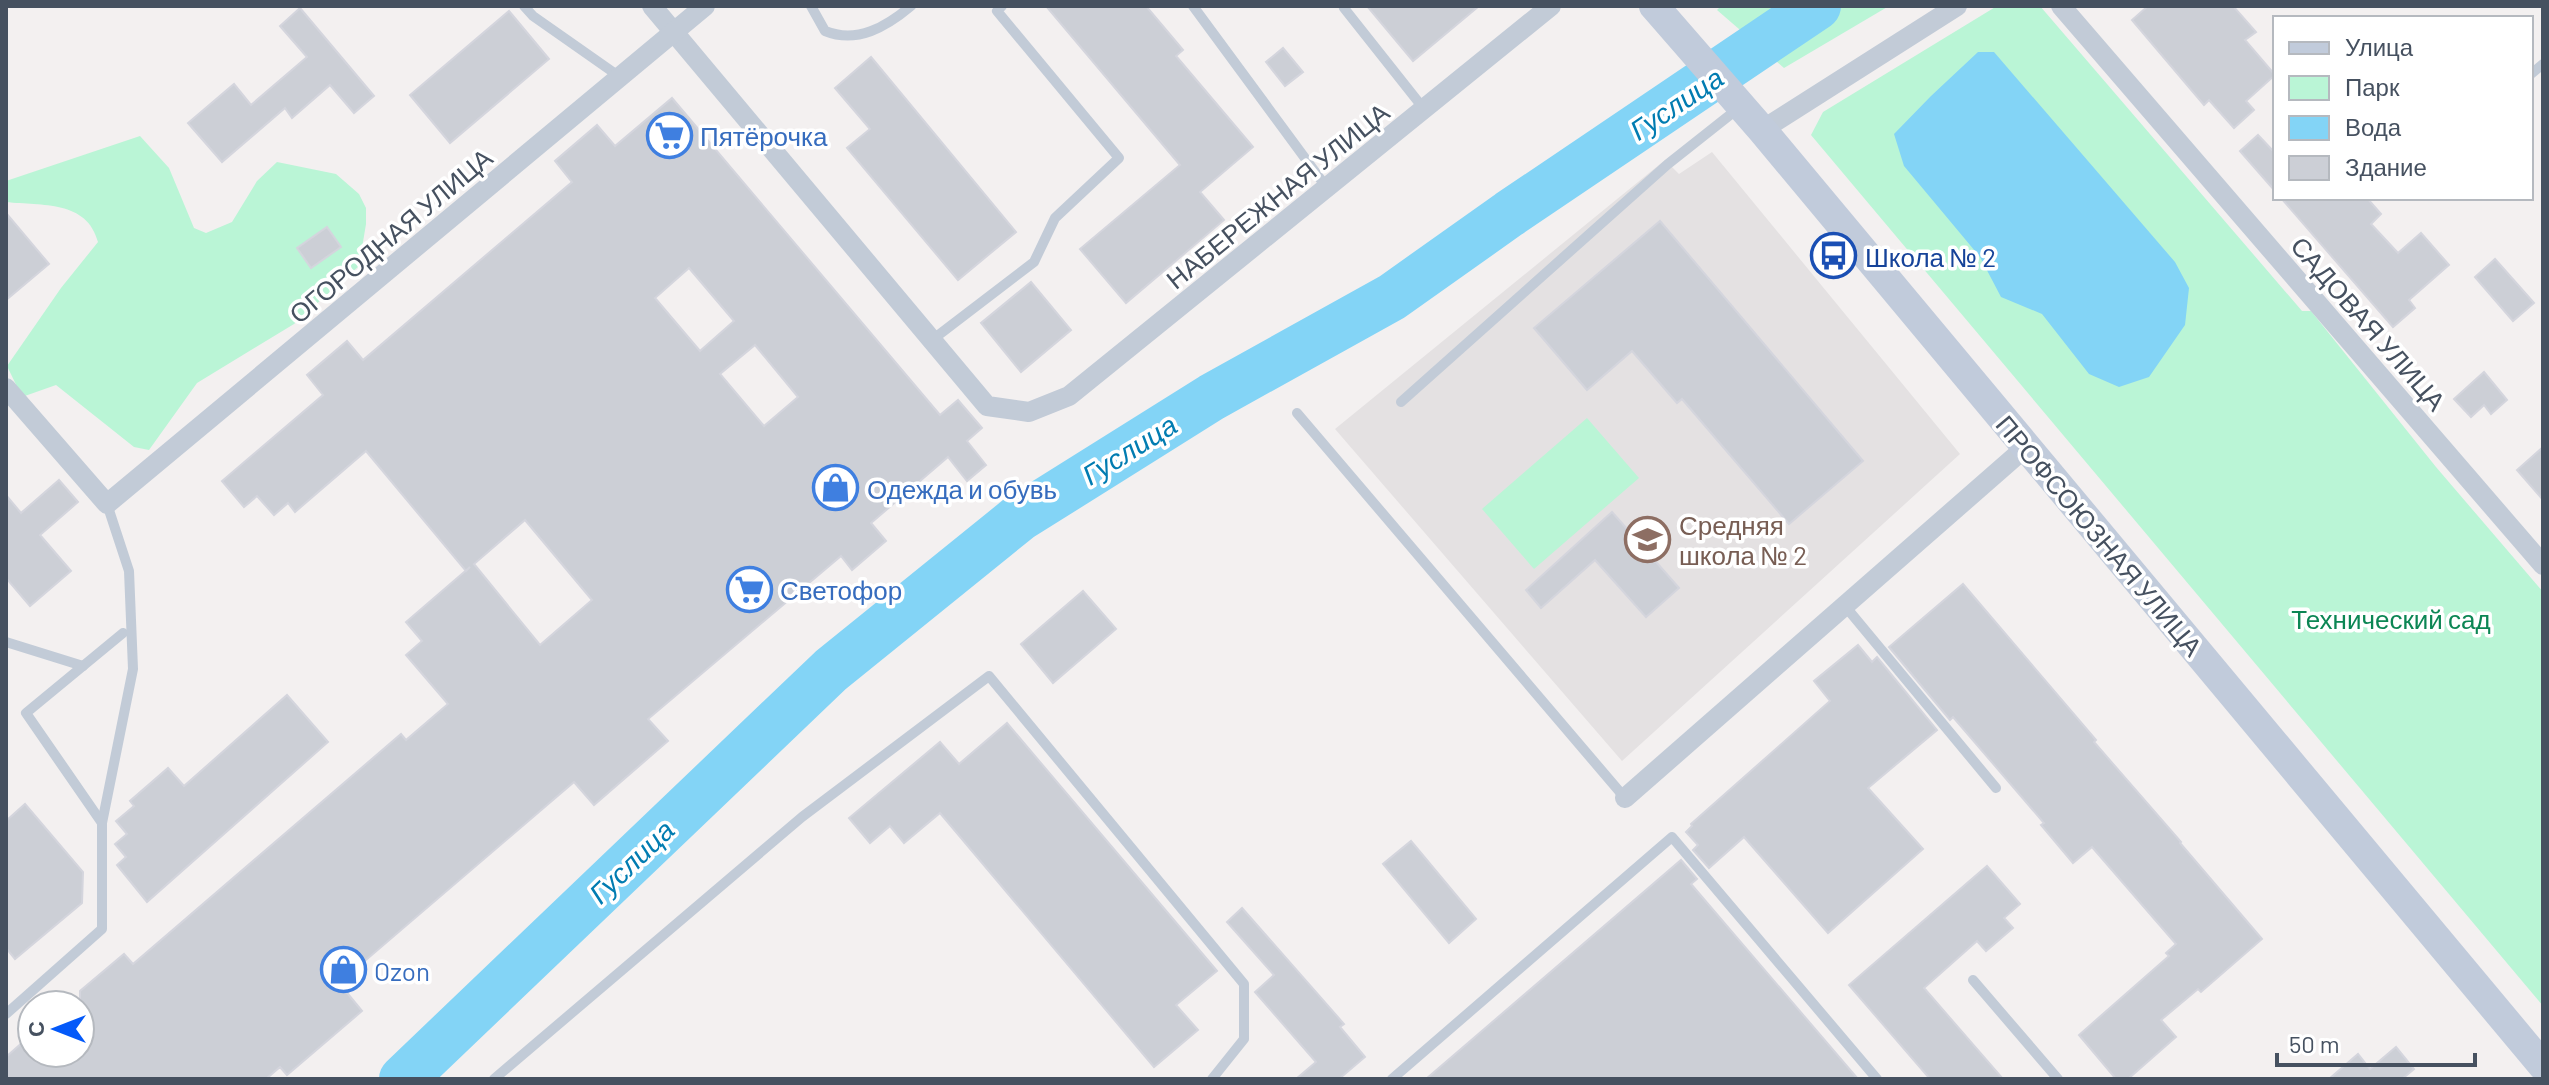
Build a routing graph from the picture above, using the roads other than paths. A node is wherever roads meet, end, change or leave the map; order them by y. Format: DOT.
graph roads {
  1 [pos="524,6"];
  2 [pos="652,6"];
  3 [pos="705,6"];
  4 [pos="811,6"];
  5 [pos="911,6"];
  6 [pos="1002,6"];
  7 [pos="1193,6"];
  8 [pos="1346,6"];
  9 [pos="1551,6"];
  10 [pos="1654,6"];
  11 [pos="1957,6"];
  12 [pos="2061,6"];
  13 [pos="674,33"];
  14 [pos="620,77"];
  15 [pos="1739,102"];
  16 [pos="1424,109"];
  17 [pos="1762,130"];
  18 [pos="1327,188"];
  19 [pos="932,340"];
  20 [pos="6,388"];
  21 [pos="1401,402"];
  22 [pos="1297,413"];
  23 [pos="2026,447"];
  24 [pos="107,504"];
  25 [pos="2543,565"];
  26 [pos="1845,606"];
  27 [pos="123,633"];
  28 [pos="6,642"];
  29 [pos="83,666"];
  30 [pos="1996,788"];
  31 [pos="1625,798"];
  32 [pos="102,823"];
  33 [pos="1973,980"];
  34 [pos="6,1014"];
  35 [pos="2543,1066"];
  36 [pos="494,1079"];
  37 [pos="1212,1079"];
  38 [pos="1392,1079"];
  39 [pos="1877,1079"];
  40 [pos="2058,1079"];
  1 -- 14 [label="lane"];
  2 -- 13 [label="street"];
  3 -- 13 [label="street, ОГОРОДНАЯ УЛИЦА"];
  4 -- 5 [label="lane"];
  6 -- 19 [label="lane"];
  7 -- 18 [label="lane"];
  8 -- 16 [label="lane"];
  9 -- 16 [label="street, НАБЕРЕЖНАЯ УЛИЦА"];
  10 -- 15 [label="main road, ПРОФСОЮЗНАЯ УЛИЦА"];
  11 -- 17 [label="street"];
  12 -- 25 [label="street, САДОВАЯ УЛИЦА"];
  13 -- 14 [label="street, ОГОРОДНАЯ УЛИЦА"];
  13 -- 19 [label="street"];
  14 -- 24 [label="street, ОГОРОДНАЯ УЛИЦА"];
  15 -- 17 [label="main road, ПРОФСОЮЗНАЯ УЛИЦА"];
  15 -- 21 [label="lane"];
  16 -- 18 [label="street, НАБЕРЕЖНАЯ УЛИЦА"];
  17 -- 23 [label="main road, ПРОФСОЮЗНАЯ УЛИЦА"];
  18 -- 19 [label="street, НАБЕРЕЖНАЯ УЛИЦА"];
  20 -- 24 [label="street"];
  22 -- 31 [label="lane"];
  23 -- 26 [label="street"];
  23 -- 35 [label="main road, ПРОФСОЮЗНАЯ УЛИЦА"];
  24 -- 32 [label="lane"];
  26 -- 30 [label="lane"];
  26 -- 31 [label="street"];
  27 -- 29 [label="lane"];
  28 -- 29 [label="lane"];
  29 -- 32 [label="lane"];
  32 -- 34 [label="lane"];
  33 -- 40 [label="lane"];
  36 -- 37 [label="lane"];
  38 -- 39 [label="lane"];
}
